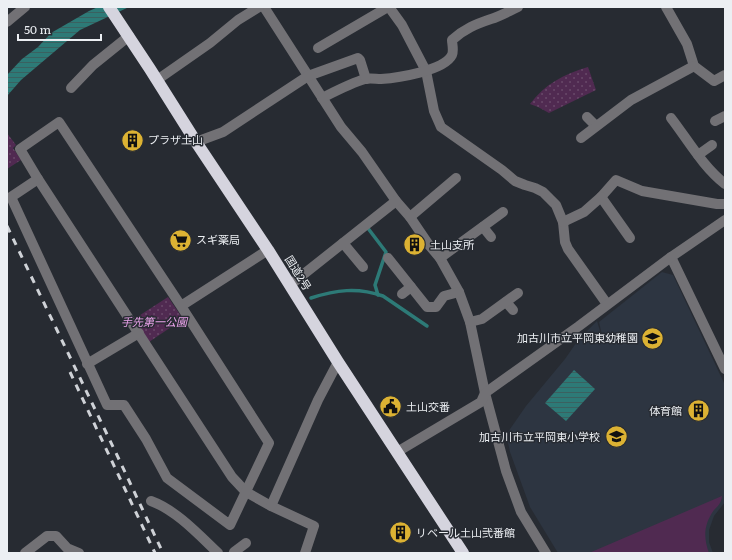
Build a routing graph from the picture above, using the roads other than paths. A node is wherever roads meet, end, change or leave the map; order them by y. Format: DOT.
graph roads {
  1 [pos="8,7"];
  2 [pos="25,7"];
  3 [pos="109,7"];
  4 [pos="259,7"];
  5 [pos="264,7"];
  6 [pos="389,7"];
  7 [pos="518,7"];
  8 [pos="666,7"];
  9 [pos="500,11"];
  10 [pos="11,19"];
  11 [pos="129,36"];
  12 [pos="318,48"];
  13 [pos="694,66"];
  14 [pos="426,71"];
  15 [pos="725,75"];
  16 [pos="308,76"];
  17 [pos="366,79"];
  18 [pos="157,80"];
  19 [pos="71,88"];
  20 [pos="322,98"];
  21 [pos="725,116"];
  22 [pos="587,117"];
  23 [pos="671,118"];
  24 [pos="715,121"];
  25 [pos="596,126"];
  26 [pos="581,138"];
  27 [pos="196,142"];
  28 [pos="712,145"];
  29 [pos="698,155"];
  30 [pos="456,178"];
  31 [pos="38,179"];
  32 [pos="725,184"];
  33 [pos="601,197"];
  34 [pos="396,201"];
  35 [pos="725,204"];
  36 [pos="503,212"];
  37 [pos="410,217"];
  38 [pos="725,220"];
  39 [pos="563,222"];
  40 [pos="483,227"];
  41 [pos="490,237"];
  42 [pos="630,238"];
  43 [pos="343,243"];
  44 [pos="268,250"];
  45 [pos="671,257"];
  46 [pos="388,258"];
  47 [pos="440,258"];
  48 [pos="363,267"];
  49 [pos="290,285"];
  50 [pos="411,287"];
  51 [pos="459,292"];
  52 [pos="518,293"];
  53 [pos="402,294"];
  54 [pos="506,302"];
  55 [pos="607,304"];
  56 [pos="181,306"];
  57 [pos="513,310"];
  58 [pos="470,322"];
  59 [pos="139,333"];
  60 [pos="338,362"];
  61 [pos="87,364"];
  62 [pos="724,364"];
  63 [pos="485,393"];
  64 [pos="397,452"];
  65 [pos="246,492"];
  66 [pos="151,501"];
  67 [pos="271,506"];
  68 [pos="246,543"];
  69 [pos="25,553"];
  70 [pos="80,553"];
  71 [pos="218,553"];
  72 [pos="235,553"];
  73 [pos="305,553"];
  74 [pos="463,553"];
  75 [pos="546,553"];
  1 -- 10 [label="street"];
  2 -- 10 [label="street"];
  3 -- 11 [label="highway, 国道2号"];
  4 -- 18 [label="street"];
  5 -- 16 [label="street"];
  6 -- 12 [label="street"];
  6 -- 14 [label="street"];
  7 -- 9 [label="street"];
  8 -- 13 [label="street"];
  9 -- 14 [label="street"];
  11 -- 18 [label="highway, 国道2号"];
  11 -- 19 [label="street"];
  13 -- 15 [label="street"];
  13 -- 25 [label="street"];
  14 -- 17 [label="street"];
  14 -- 39 [label="street"];
  16 -- 17 [label="street"];
  16 -- 20 [label="street"];
  16 -- 27 [label="street"];
  17 -- 20 [label="street"];
  18 -- 27 [label="highway, 国道2号"];
  20 -- 34 [label="street"];
  21 -- 24 [label="street"];
  22 -- 25 [label="street"];
  23 -- 29 [label="street"];
  25 -- 26 [label="street"];
  27 -- 44 [label="highway, 国道2号"];
  28 -- 29 [label="street"];
  29 -- 32 [label="street"];
  30 -- 37 [label="street"];
  31 -- 56 [label="street"];
  31 -- 59 [label="street"];
  31 -- 61 [label="street"];
  33 -- 35 [label="street"];
  33 -- 39 [label="street"];
  33 -- 42 [label="street"];
  34 -- 37 [label="street"];
  34 -- 43 [label="street"];
  36 -- 40 [label="street"];
  37 -- 47 [label="street"];
  38 -- 45 [label="street"];
  39 -- 55 [label="street"];
  40 -- 41 [label="street"];
  40 -- 47 [label="street"];
  43 -- 48 [label="street"];
  43 -- 49 [label="street"];
  44 -- 49 [label="highway, 国道2号"];
  44 -- 56 [label="street"];
  45 -- 55 [label="street"];
  45 -- 62 [label="street"];
  46 -- 50 [label="street"];
  47 -- 51 [label="street"];
  49 -- 60 [label="highway, 国道2号"];
  50 -- 51 [label="street"];
  50 -- 53 [label="street"];
  51 -- 58 [label="street"];
  52 -- 54 [label="street"];
  54 -- 57 [label="street"];
  54 -- 58 [label="street"];
  55 -- 63 [label="street"];
  56 -- 65 [label="street"];
  58 -- 63 [label="street"];
  59 -- 61 [label="street"];
  59 -- 65 [label="street"];
  60 -- 64 [label="highway, 国道2号"];
  60 -- 67 [label="street"];
  61 -- 65 [label="street"];
  63 -- 64 [label="street"];
  63 -- 75 [label="street"];
  64 -- 74 [label="highway, 国道2号"];
  65 -- 67 [label="street"];
  66 -- 71 [label="street"];
  67 -- 73 [label="street"];
  68 -- 72 [label="street"];
  69 -- 70 [label="street"];
}
